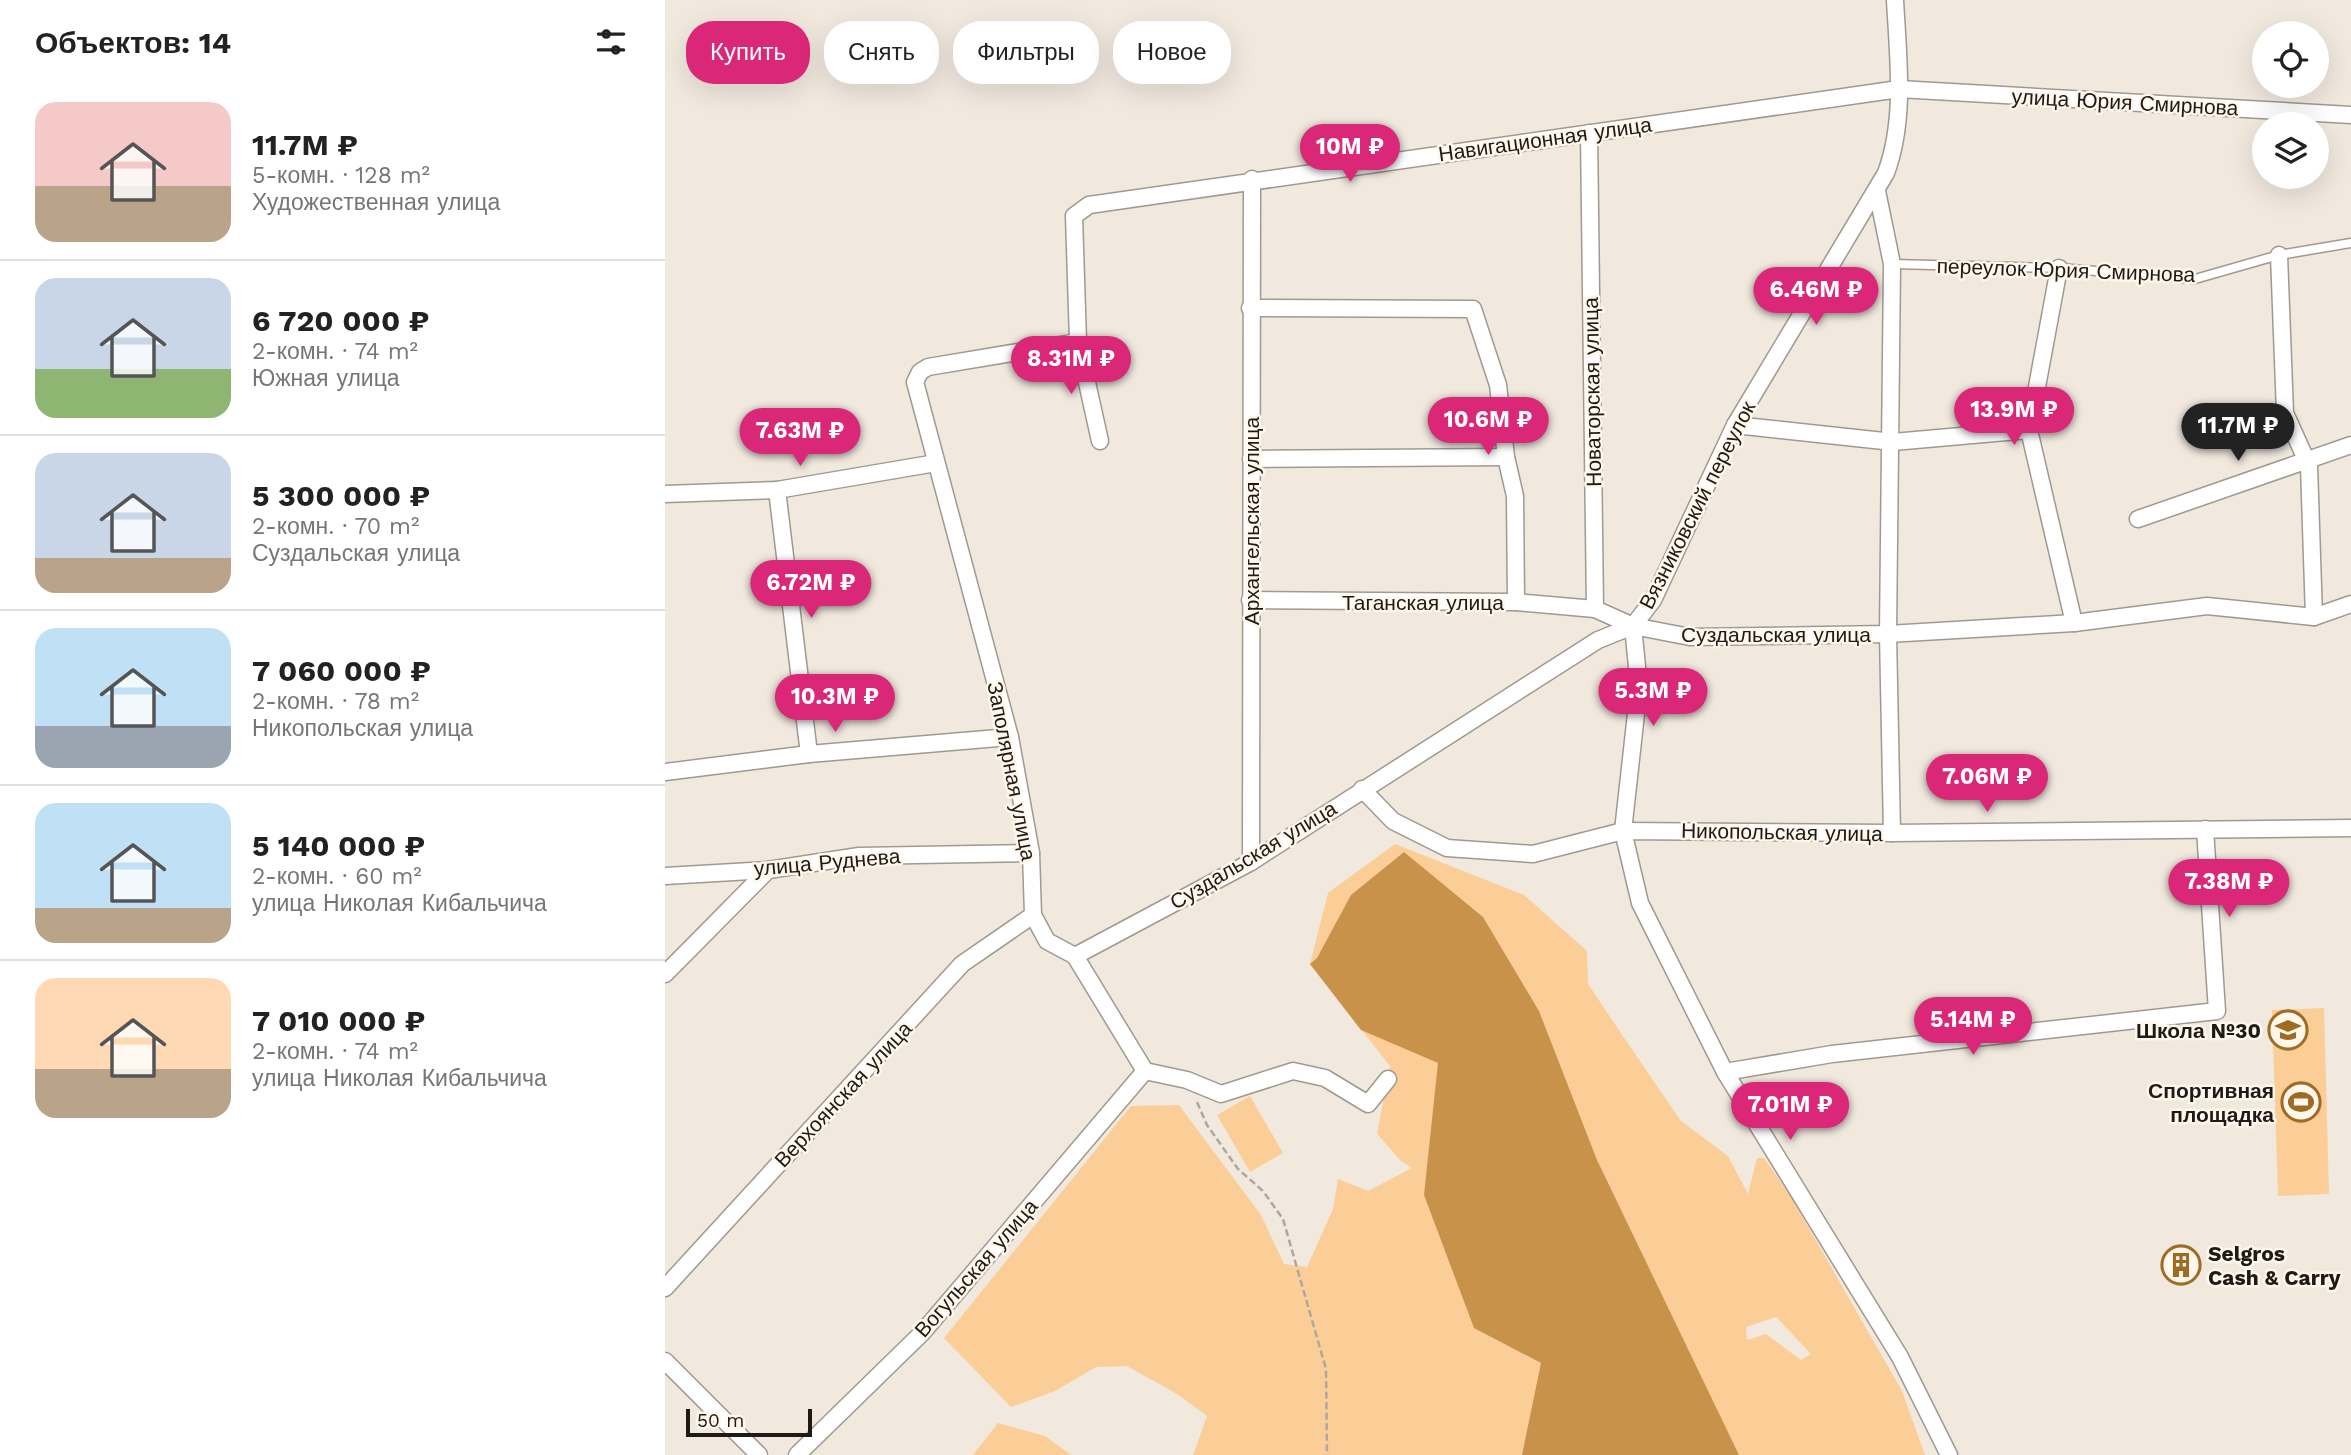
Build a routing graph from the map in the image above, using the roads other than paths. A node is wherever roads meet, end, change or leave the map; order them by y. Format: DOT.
graph roads {
  1 [pos="1895,0"];
  2 [pos="1899,89"];
  3 [pos="2351,115"];
  4 [pos="1589,133"];
  5 [pos="1252,179"];
  6 [pos="1877,191"];
  7 [pos="2351,243"];
  8 [pos="2279,254"];
  9 [pos="1892,264"];
  10 [pos="2059,268"];
  11 [pos="1250,308"];
  12 [pos="1078,342"];
  13 [pos="1735,425"];
  14 [pos="2029,430"];
  15 [pos="1100,441"];
  16 [pos="1893,442"];
  17 [pos="2351,445"];
  18 [pos="1506,457"];
  19 [pos="1251,459"];
  20 [pos="2306,459"];
  21 [pos="936,463"];
  22 [pos="777,490"];
  23 [pos="665,494"];
  24 [pos="2138,519"];
  25 [pos="1250,600"];
  26 [pos="1516,602"];
  27 [pos="2351,604"];
  28 [pos="1595,609"];
  29 [pos="2314,617"];
  30 [pos="2074,624"];
  31 [pos="1633,626"];
  32 [pos="1888,634"];
  33 [pos="1010,737"];
  34 [pos="809,754"];
  35 [pos="665,772"];
  36 [pos="1362,789"];
  37 [pos="2351,828"];
  38 [pos="2205,829"];
  39 [pos="1623,831"];
  40 [pos="1892,833"];
  41 [pos="1031,853"];
  42 [pos="1251,862"];
  43 [pos="768,870"];
  44 [pos="665,876"];
  45 [pos="1033,915"];
  46 [pos="1075,956"];
  47 [pos="665,974"];
  48 [pos="1145,1071"];
  49 [pos="1725,1072"];
  50 [pos="1388,1079"];
  51 [pos="665,1288"];
  52 [pos="665,1361"];
  53 [pos="759,1455"];
  54 [pos="797,1455"];
  55 [pos="1949,1455"];
  1 -- 2 [label="street, Вязниковский переулок"];
  2 -- 3 [label="street, улица Юрия Смирнова"];
  2 -- 4 [label="street, Навигационная улица"];
  2 -- 6 [label="street, Вязниковский переулок"];
  4 -- 5 [label="street, Навигационная улица"];
  4 -- 28 [label="street, Новаторская улица"];
  5 -- 11 [label="street, Архангельская улица"];
  5 -- 12 [label="street, Навигационная улица"];
  6 -- 9 [label="street"];
  6 -- 13 [label="street, Вязниковский переулок"];
  7 -- 8 [label="lane, переулок Юрия Смирнова"];
  8 -- 10 [label="lane, переулок Юрия Смирнова"];
  8 -- 20 [label="street"];
  9 -- 10 [label="lane, переулок Юрия Смирнова"];
  9 -- 16 [label="street"];
  10 -- 14 [label="street"];
  11 -- 18 [label="street"];
  11 -- 19 [label="street, Архангельская улица"];
  12 -- 15 [label="street"];
  12 -- 21 [label="street, Заполярная улица"];
  13 -- 16 [label="street"];
  13 -- 31 [label="street, Вязниковский переулок"];
  14 -- 16 [label="street"];
  14 -- 30 [label="street"];
  16 -- 32 [label="street"];
  17 -- 20 [label="street"];
  18 -- 19 [label="street"];
  18 -- 26 [label="street"];
  19 -- 25 [label="street, Архангельская улица"];
  20 -- 24 [label="street"];
  20 -- 29 [label="street"];
  21 -- 22 [label="street"];
  21 -- 33 [label="street, Заполярная улица"];
  22 -- 23 [label="street"];
  22 -- 34 [label="street"];
  25 -- 26 [label="street, Таганская улица"];
  25 -- 42 [label="street, Архангельская улица"];
  26 -- 28 [label="street, Таганская улица"];
  27 -- 29 [label="street"];
  28 -- 31 [label="street"];
  29 -- 30 [label="street, Суздальская улица"];
  30 -- 32 [label="street, Суздальская улица"];
  31 -- 32 [label="street, Суздальская улица"];
  31 -- 36 [label="street, Суздальская улица"];
  31 -- 39 [label="street"];
  32 -- 40 [label="street"];
  33 -- 34 [label="street"];
  33 -- 41 [label="street, Заполярная улица"];
  34 -- 35 [label="street"];
  36 -- 39 [label="street, Никопольская улица"];
  36 -- 42 [label="street, Суздальская улица"];
  37 -- 38 [label="street, Никопольская улица"];
  38 -- 40 [label="street, Никопольская улица"];
  38 -- 49 [label="street"];
  39 -- 40 [label="street, Никопольская улица"];
  39 -- 49 [label="street"];
  41 -- 43 [label="street, улица Руднева"];
  41 -- 45 [label="street, Заполярная улица"];
  42 -- 46 [label="street, Суздальская улица"];
  43 -- 44 [label="street, улица Руднева"];
  43 -- 47 [label="street"];
  45 -- 46 [label="street"];
  45 -- 51 [label="street, Верхоянская улица"];
  46 -- 48 [label="street"];
  48 -- 50 [label="street"];
  48 -- 54 [label="street, Вогульская улица"];
  49 -- 55 [label="street"];
  52 -- 53 [label="street"];
}
